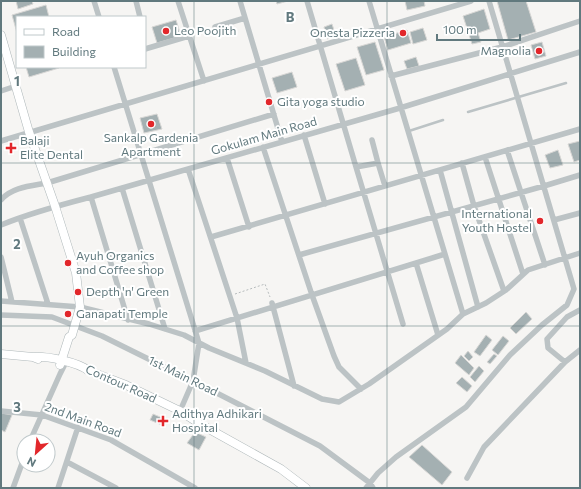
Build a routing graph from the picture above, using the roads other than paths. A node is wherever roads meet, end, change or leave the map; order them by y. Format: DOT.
graph roads {
  1 [pos="94,1"];
  2 [pos="136,1"];
  3 [pos="178,1"];
  4 [pos="240,1"];
  5 [pos="307,1"];
  6 [pos="369,1"];
  7 [pos="471,1"];
  8 [pos="488,1"];
  9 [pos="99,16"];
  10 [pos="140,16"];
  11 [pos="245,18"];
  12 [pos="580,21"];
  13 [pos="215,27"];
  14 [pos="376,29"];
  15 [pos="1,34"];
  16 [pos="189,36"];
  17 [pos="320,46"];
  18 [pos="502,47"];
  19 [pos="146,49"];
  20 [pos="580,52"];
  21 [pos="258,65"];
  22 [pos="114,68"];
  23 [pos="510,74"];
  24 [pos="391,76"];
  25 [pos="204,81"];
  26 [pos="566,82"];
  27 [pos="16,86"];
  28 [pos="1,91"];
  29 [pos="517,97"];
  30 [pos="126,105"];
  31 [pos="400,108"];
  32 [pos="468,112"];
  33 [pos="274,114"];
  34 [pos="443,120"];
  35 [pos="343,124"];
  36 [pos="580,129"];
  37 [pos="29,132"];
  38 [pos="408,132"];
  39 [pos="304,136"];
  40 [pos="372,140"];
  41 [pos="1,141"];
  42 [pos="282,142"];
  43 [pos="531,143"];
  44 [pos="264,147"];
  45 [pos="507,150"];
  46 [pos="141,154"];
  47 [pos="485,157"];
  48 [pos="227,158"];
  49 [pos="378,163"];
  50 [pos="462,163"];
  51 [pos="356,167"];
  52 [pos="188,169"];
  53 [pos="440,170"];
  54 [pos="580,175"];
  55 [pos="421,176"];
  56 [pos="149,180"];
  57 [pos="47,183"];
  58 [pos="385,186"];
  59 [pos="544,186"];
  60 [pos="122,188"];
  61 [pos="365,192"];
  62 [pos="521,193"];
  63 [pos="90,198"];
  64 [pos="499,199"];
  65 [pos="1,200"];
  66 [pos="325,204"];
  67 [pos="55,206"];
  68 [pos="474,206"];
  69 [pos="452,212"];
  70 [pos="580,213"];
  71 [pos="286,215"];
  72 [pos="434,217"];
  73 [pos="20,218"];
  74 [pos="554,220"];
  75 [pos="1,225"];
  76 [pos="249,226"];
  77 [pos="377,234"];
  78 [pos="211,237"];
  79 [pos="445,254"];
  80 [pos="580,254"];
  81 [pos="299,255"];
  82 [pos="1,256"];
  83 [pos="565,258"];
  84 [pos="416,263"];
  85 [pos="545,265"];
  86 [pos="388,272"];
  87 [pos="523,274"];
  88 [pos="504,291"];
  89 [pos="312,295"];
  90 [pos="1,301"];
  91 [pos="12,302"];
  92 [pos="48,304"];
  93 [pos="273,305"];
  94 [pos="80,307"];
  95 [pos="478,307"];
  96 [pos="580,310"];
  97 [pos="463,314"];
  98 [pos="1,315"];
  99 [pos="237,318"];
  100 [pos="128,320"];
  101 [pos="403,324"];
  102 [pos="75,325"];
  103 [pos="165,329"];
  104 [pos="195,331"];
  105 [pos="438,335"];
  106 [pos="199,343"];
  107 [pos="580,350"];
  108 [pos="1,354"];
  109 [pos="565,362"];
  110 [pos="246,363"];
  111 [pos="62,365"];
  112 [pos="193,381"];
  113 [pos="294,386"];
  114 [pos="361,389"];
  115 [pos="1,411"];
  116 [pos="180,411"];
  117 [pos="42,415"];
  118 [pos="78,427"];
  119 [pos="34,433"];
  120 [pos="67,462"];
  121 [pos="18,473"];
  122 [pos="467,478"];
  123 [pos="372,486"];
  124 [pos="13,488"];
  125 [pos="58,488"];
  126 [pos="116,488"];
  127 [pos="195,488"];
  128 [pos="306,488"];
  129 [pos="366,488"];
  1 -- 9 [label="street"];
  2 -- 10 [label="street"];
  3 -- 16 [label="street"];
  4 -- 11 [label="street"];
  5 -- 17 [label="street"];
  6 -- 14 [label="street"];
  7 -- 14 [label="street"];
  8 -- 18 [label="street"];
  11 -- 13 [label="street"];
  11 -- 21 [label="street"];
  12 -- 18 [label="street"];
  14 -- 17 [label="street"];
  14 -- 24 [label="street"];
  15 -- 27 [label="main road"];
  16 -- 19 [label="street"];
  16 -- 25 [label="street"];
  17 -- 21 [label="street"];
  17 -- 35 [label="street"];
  18 -- 23 [label="street"];
  18 -- 24 [label="street"];
  20 -- 23 [label="street, Gokulam Main Road"];
  21 -- 25 [label="street"];
  21 -- 33 [label="street"];
  22 -- 30 [label="street"];
  23 -- 29 [label="street"];
  23 -- 31 [label="street, Gokulam Main Road"];
  24 -- 31 [label="street"];
  25 -- 30 [label="street"];
  26 -- 29 [label="lane"];
  27 -- 28 [label="street"];
  27 -- 37 [label="main road"];
  29 -- 32 [label="lane"];
  29 -- 43 [label="street"];
  30 -- 37 [label="street"];
  30 -- 46 [label="street"];
  31 -- 35 [label="street, Gokulam Main Road"];
  31 -- 38 [label="street"];
  33 -- 42 [label="street"];
  33 -- 46 [label="street"];
  34 -- 38 [label="lane"];
  35 -- 39 [label="street, Gokulam Main Road"];
  35 -- 51 [label="street"];
  36 -- 43 [label="street"];
  37 -- 41 [label="street"];
  37 -- 57 [label="main road"];
  38 -- 55 [label="street"];
  39 -- 42 [label="street, Gokulam Main Road"];
  39 -- 66 [label="street"];
  40 -- 49 [label="street"];
  42 -- 44 [label="street, Gokulam Main Road"];
  43 -- 45 [label="street"];
  43 -- 59 [label="street"];
  44 -- 48 [label="street, Gokulam Main Road"];
  44 -- 71 [label="street"];
  45 -- 47 [label="street"];
  45 -- 62 [label="street"];
  46 -- 56 [label="street"];
  46 -- 57 [label="street"];
  47 -- 50 [label="street"];
  47 -- 64 [label="street"];
  48 -- 52 [label="street, Gokulam Main Road"];
  48 -- 76 [label="street"];
  49 -- 51 [label="street"];
  49 -- 58 [label="street"];
  50 -- 53 [label="street"];
  50 -- 68 [label="street"];
  51 -- 61 [label="street"];
  52 -- 56 [label="street, Gokulam Main Road"];
  52 -- 78 [label="street"];
  53 -- 55 [label="street"];
  53 -- 69 [label="street"];
  54 -- 59 [label="street"];
  55 -- 58 [label="street"];
  55 -- 72 [label="street"];
  56 -- 60 [label="street, Gokulam Main Road"];
  56 -- 104 [label="street"];
  57 -- 65 [label="street"];
  57 -- 67 [label="main road"];
  58 -- 61 [label="street"];
  59 -- 62 [label="street"];
  59 -- 74 [label="street"];
  60 -- 63 [label="street, Gokulam Main Road"];
  60 -- 103 [label="street"];
  61 -- 66 [label="street"];
  61 -- 77 [label="street"];
  62 -- 64 [label="street"];
  62 -- 85 [label="street"];
  63 -- 67 [label="street, Gokulam Main Road"];
  63 -- 100 [label="street"];
  64 -- 68 [label="street"];
  64 -- 87 [label="street"];
  66 -- 71 [label="street"];
  67 -- 73 [label="street, Gokulam Main Road"];
  67 -- 94 [label="main road"];
  68 -- 69 [label="street"];
  68 -- 88 [label="street"];
  69 -- 72 [label="street"];
  69 -- 95 [label="street"];
  70 -- 74 [label="street"];
  71 -- 76 [label="street"];
  71 -- 81 [label="street"];
  72 -- 77 [label="street"];
  72 -- 79 [label="street"];
  73 -- 75 [label="street, Gokulam Main Road"];
  73 -- 92 [label="street"];
  74 -- 83 [label="street"];
  76 -- 78 [label="street"];
  77 -- 81 [label="street"];
  77 -- 86 [label="street"];
  78 -- 99 [label="street"];
  79 -- 84 [label="street"];
  79 -- 97 [label="street"];
  80 -- 83 [label="street"];
  81 -- 89 [label="street"];
  82 -- 91 [label="street"];
  83 -- 85 [label="street"];
  83 -- 123 [label="street"];
  84 -- 86 [label="street"];
  84 -- 105 [label="street"];
  85 -- 87 [label="street"];
  86 -- 89 [label="street"];
  86 -- 101 [label="street"];
  87 -- 88 [label="street"];
  88 -- 95 [label="street"];
  89 -- 93 [label="street"];
  89 -- 114 [label="street"];
  90 -- 91 [label="street"];
  91 -- 92 [label="street"];
  92 -- 94 [label="street"];
  93 -- 99 [label="street"];
  93 -- 113 [label="street"];
  94 -- 100 [label="street"];
  94 -- 102 [label="main road"];
  95 -- 97 [label="street"];
  96 -- 109 [label="street"];
  97 -- 105 [label="street"];
  98 -- 102 [label="street, 1st Main Road"];
  99 -- 104 [label="street"];
  99 -- 110 [label="street"];
  100 -- 103 [label="street"];
  102 -- 111 [label="main road"];
  102 -- 112 [label="street, 1st Main Road"];
  103 -- 106 [label="street"];
  104 -- 106 [label="street"];
  105 -- 114 [label="street"];
  106 -- 110 [label="street"];
  106 -- 112 [label="street"];
  107 -- 109 [label="street"];
  108 -- 111 [label="main road, Contour Road"];
  109 -- 122 [label="street"];
  110 -- 113 [label="street"];
  111 -- 116 [label="main road, Contour Road"];
  111 -- 117 [label="street"];
  112 -- 116 [label="street"];
  112 -- 123 [label="street, 1st Main Road"];
  113 -- 114 [label="street"];
  115 -- 117 [label="street, 2nd Main Road"];
  116 -- 128 [label="main road, Contour Road"];
  117 -- 118 [label="street, 2nd Main Road"];
  117 -- 119 [label="street"];
  118 -- 120 [label="street"];
  118 -- 127 [label="street, 2nd Main Road"];
  120 -- 125 [label="street"];
  120 -- 126 [label="street"];
  121 -- 124 [label="street"];
  123 -- 129 [label="street"];
}
